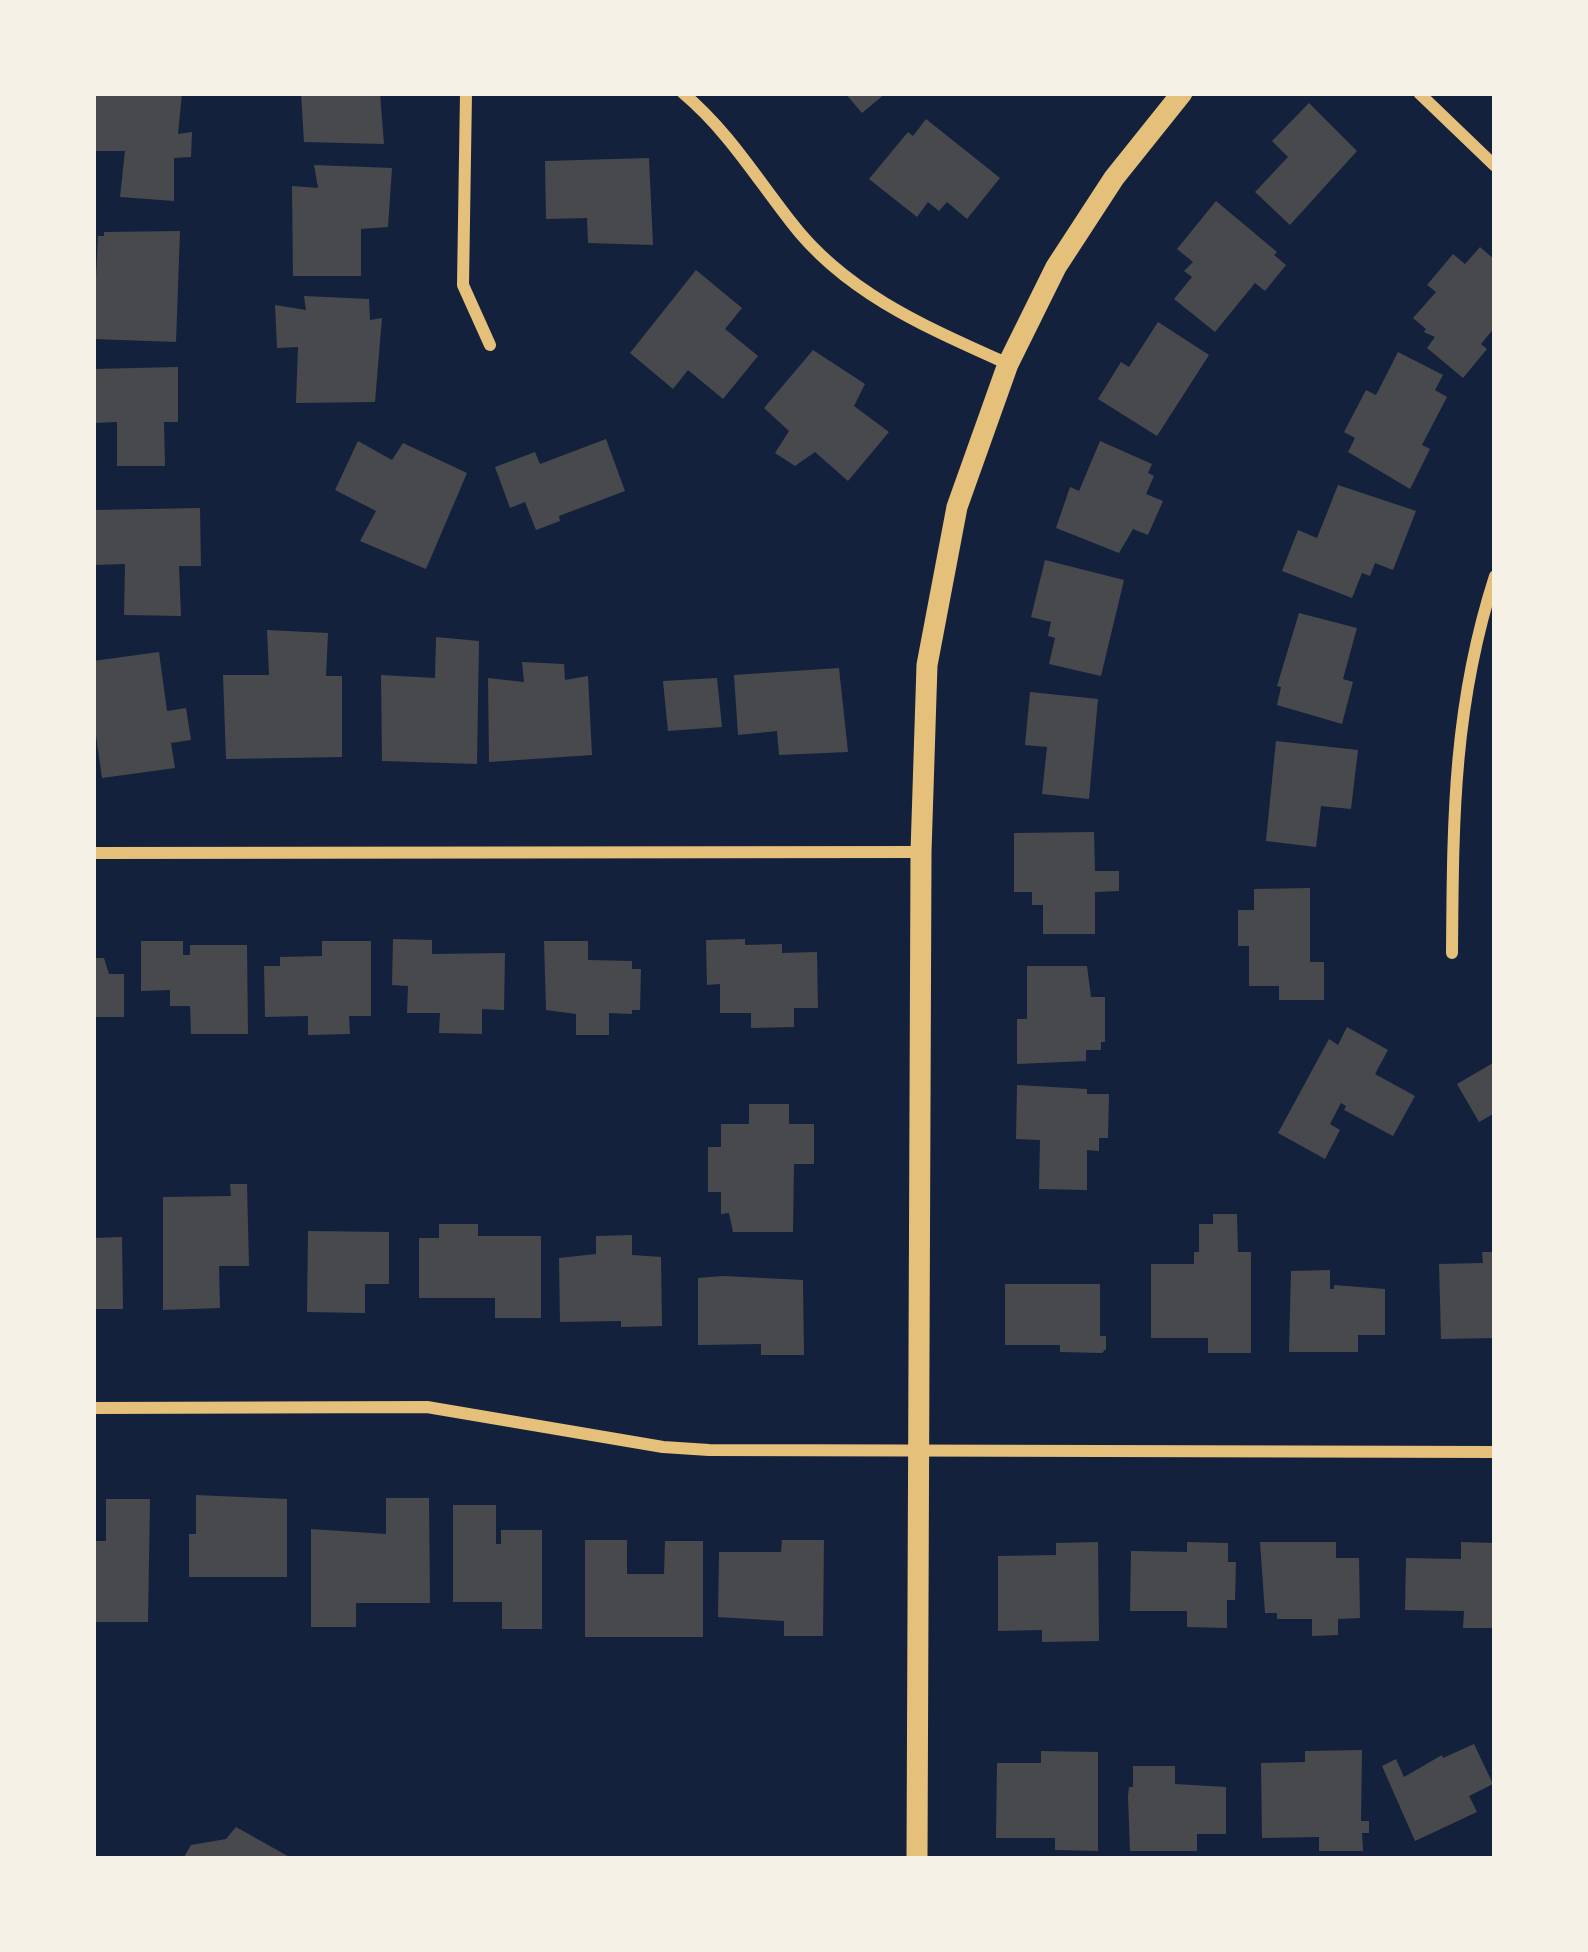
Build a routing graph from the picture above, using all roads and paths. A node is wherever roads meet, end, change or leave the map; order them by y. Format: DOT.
graph roads {
  1 [pos="466,93"];
  2 [pos="683,93"];
  3 [pos="1182,93"];
  4 [pos="1419,93"];
  5 [pos="1495,166"];
  6 [pos="490,345"];
  7 [pos="1008,364"];
  8 [pos="1495,576"];
  9 [pos="921,852"];
  10 [pos="93,853"];
  11 [pos="1452,953"];
  12 [pos="93,1408"];
  13 [pos="920,1451"];
  14 [pos="1495,1452"];
  15 [pos="916,1859"];
  1 -- 6 [label="street"];
  2 -- 7 [label="street"];
  3 -- 7 [label="street"];
  4 -- 5 [label="street"];
  7 -- 9 [label="street"];
  8 -- 11 [label="street"];
  9 -- 10 [label="street"];
  9 -- 13 [label="street"];
  12 -- 13 [label="street"];
  13 -- 14 [label="street"];
  13 -- 15 [label="street"];
}
